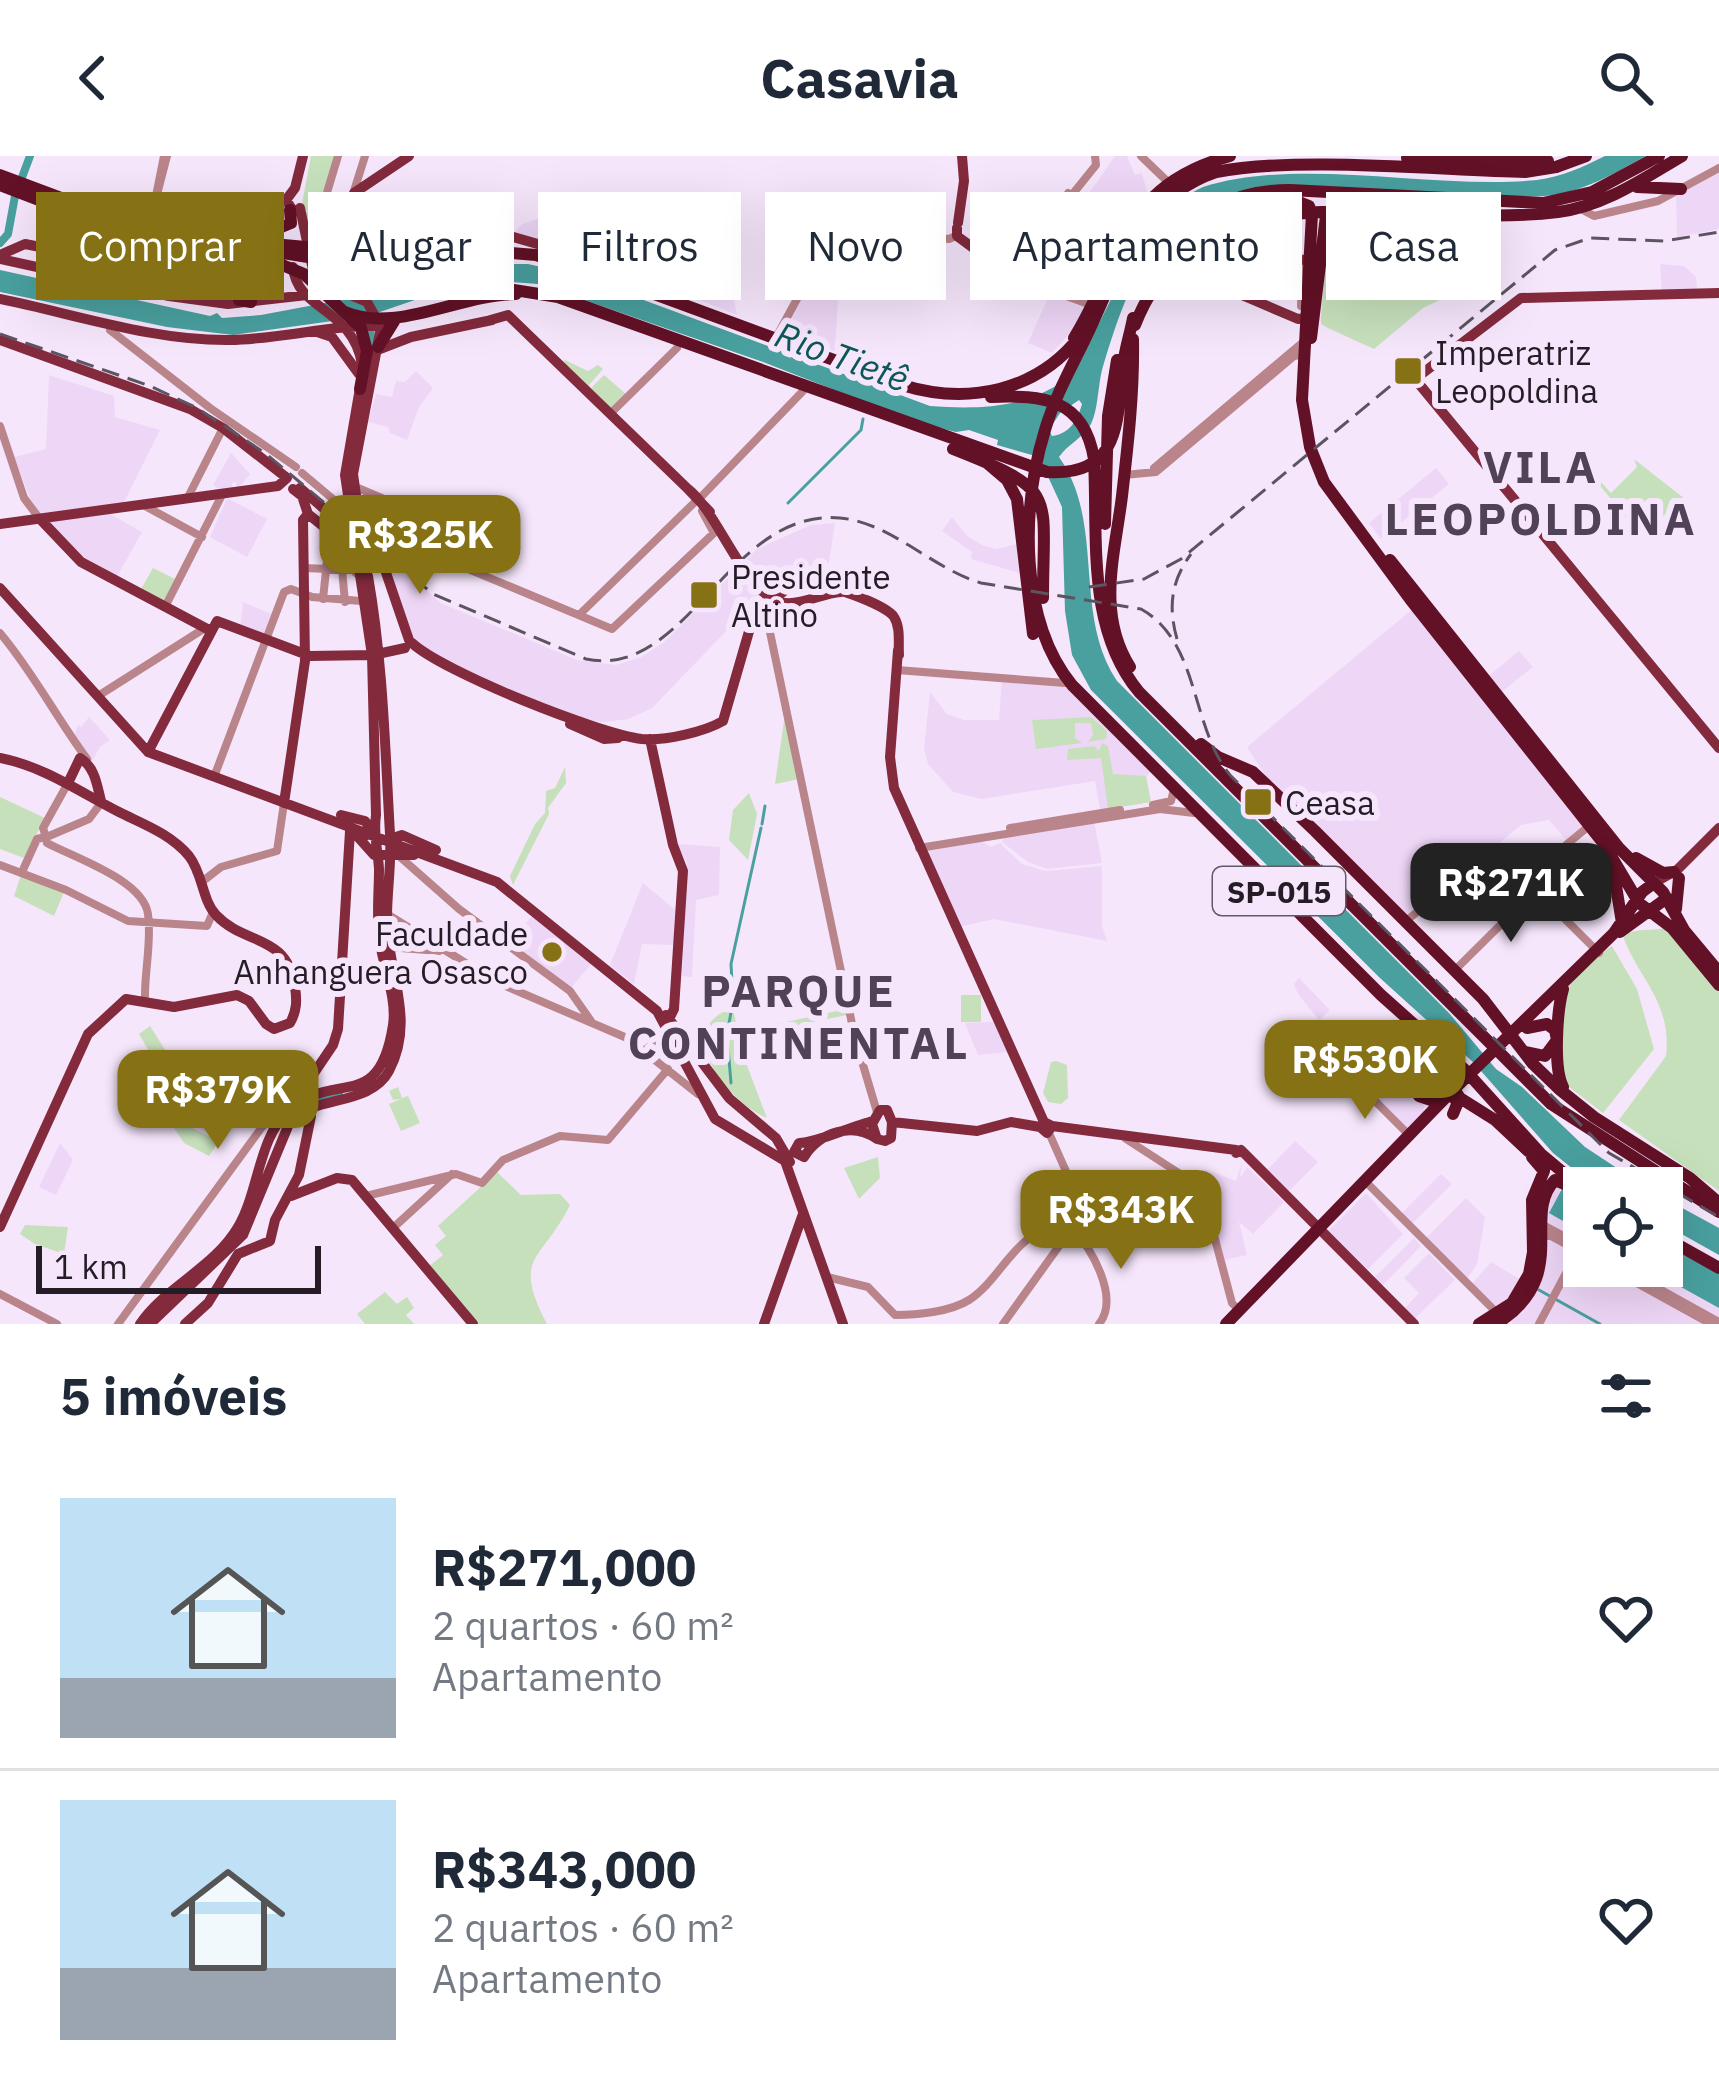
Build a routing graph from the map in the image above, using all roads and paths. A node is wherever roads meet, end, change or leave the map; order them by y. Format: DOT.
graph roads {
  1 [pos="165,156"];
  2 [pos="306,156"];
  3 [pos="338,156"];
  4 [pos="364,156"];
  5 [pos="409,156"];
  6 [pos="962,156"];
  7 [pos="1141,156"];
  8 [pos="1218,156"];
  9 [pos="1334,156"];
  10 [pos="1348,156"];
  11 [pos="1573,156"];
  12 [pos="1586,156"];
  13 [pos="1671,156"];
  14 [pos="1472,157"];
  15 [pos="1238,158"];
  16 [pos="1096,160"];
  17 [pos="1311,160"];
  18 [pos="1372,160"];
  19 [pos="1513,162"];
  20 [pos="1719,167"];
  21 [pos="0,171"];
  22 [pos="1646,171"];
  23 [pos="359,185"];
  24 [pos="1173,186"];
  25 [pos="16,189"];
  26 [pos="1681,189"];
  27 [pos="1624,190"];
  28 [pos="327,192"];
  29 [pos="356,192"];
  30 [pos="1073,192"];
  31 [pos="1168,192"];
  32 [pos="1565,200"];
  33 [pos="1302,202"];
  34 [pos="1501,203"];
  35 [pos="294,206"];
  36 [pos="1589,207"];
  37 [pos="1501,208"];
  38 [pos="1544,209"];
  39 [pos="1326,216"];
  40 [pos="284,227"];
  41 [pos="956,233"];
  42 [pos="308,242"];
  43 [pos="308,242"];
  44 [pos="970,244"];
  45 [pos="36,246"];
  46 [pos="308,247"];
  47 [pos="1302,256"];
  48 [pos="1307,256"];
  49 [pos="0,257"];
  50 [pos="514,288"];
  51 [pos="1719,293"];
  52 [pos="308,294"];
  53 [pos="518,294"];
  54 [pos="308,296"];
  55 [pos="0,298"];
  56 [pos="241,300"];
  57 [pos="314,300"];
  58 [pos="333,300"];
  59 [pos="359,300"];
  60 [pos="671,300"];
  61 [pos="693,300"];
  62 [pos="1077,300"];
  63 [pos="1093,300"];
  64 [pos="1096,300"];
  65 [pos="1139,300"];
  66 [pos="1141,300"];
  67 [pos="1147,300"];
  68 [pos="1264,300"];
  69 [pos="251,302"];
  70 [pos="225,303"];
  71 [pos="1091,305"];
  72 [pos="345,312"];
  73 [pos="1310,314"];
  74 [pos="402,320"];
  75 [pos="112,322"];
  76 [pos="619,322"];
  77 [pos="1088,322"];
  78 [pos="129,326"];
  79 [pos="309,331"];
  80 [pos="778,334"];
  81 [pos="1133,338"];
  82 [pos="370,339"];
  83 [pos="400,340"];
  84 [pos="0,341"];
  85 [pos="1304,341"];
  86 [pos="125,342"];
  87 [pos="672,349"];
  88 [pos="729,364"];
  89 [pos="1305,366"];
  90 [pos="1268,376"];
  91 [pos="1022,381"];
  92 [pos="908,388"];
  93 [pos="803,391"];
  94 [pos="366,392"];
  95 [pos="610,414"];
  96 [pos="1120,414"];
  97 [pos="886,421"];
  98 [pos="0,426"];
  99 [pos="223,429"];
  100 [pos="362,431"];
  101 [pos="350,443"];
  102 [pos="352,459"];
  103 [pos="987,463"];
  104 [pos="1009,464"];
  105 [pos="1126,473"];
  106 [pos="294,480"];
  107 [pos="229,495"];
  108 [pos="187,498"];
  109 [pos="141,504"];
  110 [pos="702,504"];
  111 [pos="308,514"];
  112 [pos="355,515"];
  113 [pos="40,519"];
  114 [pos="0,524"];
  115 [pos="330,532"];
  116 [pos="715,536"];
  117 [pos="202,537"];
  118 [pos="1110,544"];
  119 [pos="1372,546"];
  120 [pos="365,550"];
  121 [pos="1032,555"];
  122 [pos="304,568"];
  123 [pos="326,568"];
  124 [pos="342,569"];
  125 [pos="378,570"];
  126 [pos="0,585"];
  127 [pos="360,587"];
  128 [pos="824,589"];
  129 [pos="304,596"];
  130 [pos="859,598"];
  131 [pos="323,599"];
  132 [pos="345,602"];
  133 [pos="1111,605"];
  134 [pos="165,607"];
  135 [pos="579,614"];
  136 [pos="768,615"];
  137 [pos="211,627"];
  138 [pos="0,632"];
  139 [pos="379,635"];
  140 [pos="265,639"];
  141 [pos="407,644"];
  142 [pos="1450,649"];
  143 [pos="305,654"];
  144 [pos="376,654"];
  145 [pos="1042,654"];
  146 [pos="1117,657"];
  147 [pos="897,667"];
  148 [pos="1047,675"];
  149 [pos="1484,677"];
  150 [pos="99,695"];
  151 [pos="1144,697"];
  152 [pos="1489,698"];
  153 [pos="1096,708"];
  154 [pos="1168,712"];
  155 [pos="581,727"];
  156 [pos="1523,727"];
  157 [pos="653,741"];
  158 [pos="1719,748"];
  159 [pos="149,754"];
  160 [pos="0,758"];
  161 [pos="83,759"];
  162 [pos="215,776"];
  163 [pos="1555,777"];
  164 [pos="68,783"];
  165 [pos="1171,787"];
  166 [pos="101,799"];
  167 [pos="285,801"];
  168 [pos="1151,808"];
  169 [pos="1194,813"];
  170 [pos="332,818"];
  171 [pos="1589,826"];
  172 [pos="375,829"];
  173 [pos="1719,831"];
  174 [pos="48,840"];
  175 [pos="922,844"];
  176 [pos="1610,846"];
  177 [pos="393,858"];
  178 [pos="447,860"];
  179 [pos="0,865"];
  180 [pos="22,872"];
  181 [pos="1676,875"];
  182 [pos="207,883"];
  183 [pos="507,883"];
  184 [pos="1536,890"];
  185 [pos="1280,892"];
  186 [pos="1658,897"];
  187 [pos="1637,899"];
  188 [pos="213,912"];
  189 [pos="387,914"];
  190 [pos="1673,920"];
  191 [pos="1406,921"];
  192 [pos="148,922"];
  193 [pos="1624,926"];
  194 [pos="438,950"];
  195 [pos="386,951"];
  196 [pos="1598,951"];
  197 [pos="1334,954"];
  198 [pos="1455,970"];
  199 [pos="1714,972"];
  200 [pos="144,978"];
  201 [pos="1563,989"];
  202 [pos="126,999"];
  203 [pos="1483,999"];
  204 [pos="1545,1001"];
  205 [pos="145,1003"];
  206 [pos="674,1018"];
  207 [pos="592,1022"];
  208 [pos="1400,1023"];
  209 [pos="1521,1033"];
  210 [pos="644,1051"];
  211 [pos="1375,1052"];
  212 [pos="681,1054"];
  213 [pos="1433,1055"];
  214 [pos="705,1068"];
  215 [pos="668,1069"];
  216 [pos="695,1089"];
  217 [pos="346,1093"];
  218 [pos="1419,1096"];
  219 [pos="1568,1097"];
  220 [pos="305,1101"];
  221 [pos="1447,1101"];
  222 [pos="1480,1112"];
  223 [pos="870,1121"];
  224 [pos="892,1127"];
  225 [pos="1048,1128"];
  226 [pos="1409,1136"];
  227 [pos="1126,1139"];
  228 [pos="1519,1143"];
  229 [pos="790,1147"];
  230 [pos="1234,1150"];
  231 [pos="452,1174"];
  232 [pos="1563,1174"];
  233 [pos="1563,1177"];
  234 [pos="1563,1184"];
  235 [pos="1366,1185"];
  236 [pos="295,1193"];
  237 [pos="366,1196"];
  238 [pos="1538,1198"];
  239 [pos="1716,1203"];
  240 [pos="803,1214"];
  241 [pos="0,1227"];
  242 [pos="393,1228"];
  243 [pos="1072,1228"];
  244 [pos="1539,1229"];
  245 [pos="1318,1231"];
  246 [pos="1563,1239"];
  247 [pos="1683,1248"];
  248 [pos="1719,1268"];
  249 [pos="831,1278"];
  250 [pos="1563,1280"];
  251 [pos="1650,1287"];
  252 [pos="0,1294"];
  253 [pos="1233,1314"];
  254 [pos="1406,1319"];
  255 [pos="1495,1319"];
  256 [pos="1715,1323"];
  257 [pos="57,1324"];
  258 [pos="118,1324"];
  259 [pos="140,1324"];
  260 [pos="150,1324"];
  261 [pos="185,1324"];
  262 [pos="473,1324"];
  263 [pos="764,1324"];
  264 [pos="844,1324"];
  265 [pos="1004,1324"];
  266 [pos="1099,1324"];
  267 [pos="1479,1324"];
  268 [pos="1538,1324"];
  1 -- 1 [label="street"];
  2 -- 35 [label="main road"];
  3 -- 28 [label="street"];
  4 -- 23 [label="street"];
  5 -- 23 [label="main road"];
  6 -- 41 [label="main road"];
  7 -- 24 [label="street"];
  8 -- 24 [label="main road"];
  9 -- 18 [label="highway"];
  10 -- 14 [label="highway"];
  11 -- 19 [label="highway"];
  12 -- 17 [label="highway, SP-015"];
  13 -- 22 [label="highway"];
  13 -- 27 [label="highway"];
  13 -- 32 [label="highway, SP-015"];
  14 -- 19 [label="highway"];
  15 -- 17 [label="highway"];
  15 -- 24 [label="highway"];
  15 -- 91 [label="highway"];
  16 -- 30 [label="street"];
  17 -- 18 [label="highway"];
  17 -- 24 [label="highway, SP-015"];
  18 -- 19 [label="highway"];
  20 -- 26 [label="street"];
  21 -- 25 [label="highway"];
  22 -- 32 [label="highway"];
  22 -- 36 [label="highway"];
  22 -- 38 [label="highway"];
  23 -- 29 [label="main road"];
  24 -- 31 [label="highway, SP-015"];
  25 -- 46 [label="highway"];
  26 -- 27 [label="highway"];
  26 -- 36 [label="street"];
  27 -- 36 [label="highway"];
  32 -- 34 [label="highway, SP-015"];
  33 -- 48 [label="highway"];
  35 -- 40 [label="highway"];
  35 -- 42 [label="main road"];
  35 -- 69 [label="main road"];
  36 -- 38 [label="highway"];
  37 -- 38 [label="highway"];
  39 -- 73 [label="highway"];
  41 -- 44 [label="main road"];
  41 -- 80 [label="street"];
  43 -- 54 [label="main road"];
  45 -- 49 [label="main road"];
  47 -- 48 [label="main road"];
  48 -- 73 [label="street"];
  48 -- 73 [label="highway"];
  49 -- 70 [label="main road"];
  50 -- 76 [label="highway"];
  51 -- 158 [label="main road"];
  52 -- 70 [label="main road"];
  53 -- 74 [label="highway"];
  53 -- 76 [label="highway"];
  53 -- 82 [label="highway"];
  55 -- 75 [label="main road"];
  56 -- 69 [label="highway"];
  57 -- 82 [label="main road"];
  58 -- 72 [label="highway"];
  59 -- 82 [label="main road"];
  60 -- 92 [label="highway"];
  61 -- 80 [label="highway"];
  62 -- 71 [label="street"];
  63 -- 71 [label="highway"];
  64 -- 77 [label="highway, SP-015"];
  65 -- 118 [label="highway, SP-015"];
  66 -- 96 [label="highway, SP-015"];
  67 -- 81 [label="highway"];
  68 -- 73 [label="main road"];
  69 -- 70 [label="main road"];
  71 -- 77 [label="highway"];
  72 -- 74 [label="highway"];
  72 -- 82 [label="highway"];
  73 -- 85 [label="street"];
  73 -- 89 [label="highway"];
  74 -- 82 [label="main road"];
  74 -- 83 [label="main road"];
  75 -- 78 [label="main road"];
  75 -- 86 [label="street"];
  76 -- 87 [label="highway"];
  76 -- 88 [label="highway"];
  76 -- 104 [label="highway"];
  77 -- 80 [label="highway"];
  77 -- 91 [label="highway"];
  77 -- 121 [label="highway, SP-015"];
  78 -- 79 [label="main road"];
  78 -- 86 [label="street"];
  79 -- 82 [label="main road"];
  79 -- 82 [label="main road"];
  81 -- 96 [label="highway"];
  81 -- 105 [label="highway"];
  82 -- 83 [label="main road"];
  82 -- 94 [label="highway"];
  82 -- 94 [label="main road"];
  83 -- 95 [label="main road"];
  84 -- 99 [label="main road"];
  85 -- 89 [label="street"];
  85 -- 90 [label="street"];
  86 -- 106 [label="street"];
  87 -- 88 [label="highway"];
  87 -- 95 [label="street"];
  88 -- 93 [label="highway"];
  89 -- 90 [label="street"];
  89 -- 119 [label="highway"];
  90 -- 105 [label="street"];
  91 -- 92 [label="highway"];
  92 -- 146 [label="highway"];
  93 -- 97 [label="highway"];
  93 -- 110 [label="street"];
  94 -- 100 [label="main road"];
  94 -- 101 [label="main road"];
  95 -- 110 [label="main road"];
  96 -- 104 [label="highway"];
  96 -- 118 [label="highway"];
  97 -- 103 [label="highway"];
  97 -- 104 [label="highway"];
  98 -- 113 [label="street"];
  99 -- 106 [label="main road"];
  99 -- 108 [label="street"];
  100 -- 102 [label="main road"];
  100 -- 112 [label="main road"];
  101 -- 102 [label="main road"];
  101 -- 112 [label="main road"];
  102 -- 127 [label="main road"];
  102 -- 139 [label="main road"];
  103 -- 145 [label="highway"];
  103 -- 153 [label="highway"];
  105 -- 118 [label="highway"];
  106 -- 107 [label="main road"];
  106 -- 111 [label="main road"];
  106 -- 112 [label="main road"];
  106 -- 112 [label="street"];
  107 -- 108 [label="main road"];
  107 -- 117 [label="street"];
  108 -- 109 [label="main road"];
  109 -- 113 [label="main road"];
  109 -- 117 [label="street"];
  110 -- 116 [label="main road"];
  110 -- 128 [label="main road"];
  110 -- 135 [label="street"];
  111 -- 115 [label="main road"];
  111 -- 122 [label="main road"];
  112 -- 112 [label="street"];
  112 -- 120 [label="main road"];
  112 -- 135 [label="street"];
  113 -- 114 [label="main road"];
  113 -- 134 [label="main road"];
  115 -- 120 [label="main road"];
  115 -- 123 [label="street"];
  116 -- 135 [label="street"];
  117 -- 134 [label="street"];
  118 -- 133 [label="highway"];
  118 -- 146 [label="highway, SP-015"];
  119 -- 142 [label="highway"];
  119 -- 149 [label="highway"];
  120 -- 125 [label="main road"];
  120 -- 127 [label="main road"];
  120 -- 141 [label="main road"];
  121 -- 145 [label="highway"];
  121 -- 153 [label="highway, SP-015"];
  122 -- 123 [label="street"];
  122 -- 129 [label="main road"];
  123 -- 124 [label="street"];
  123 -- 131 [label="street"];
  124 -- 127 [label="street"];
  124 -- 132 [label="street"];
  125 -- 139 [label="main road"];
  125 -- 141 [label="main road"];
  126 -- 150 [label="main road"];
  127 -- 132 [label="street"];
  127 -- 144 [label="main road"];
  128 -- 130 [label="main road"];
  128 -- 136 [label="main road"];
  129 -- 131 [label="street"];
  129 -- 140 [label="street"];
  129 -- 143 [label="main road"];
  130 -- 136 [label="main road"];
  130 -- 147 [label="main road"];
  131 -- 132 [label="street"];
  133 -- 146 [label="highway"];
  133 -- 154 [label="highway"];
  134 -- 137 [label="main road"];
  136 -- 157 [label="main road"];
  136 -- 223 [label="street"];
  137 -- 140 [label="main road"];
  137 -- 150 [label="street"];
  137 -- 159 [label="main road"];
  138 -- 161 [label="street"];
  139 -- 141 [label="main road"];
  139 -- 144 [label="main road"];
  140 -- 143 [label="main road"];
  140 -- 162 [label="street"];
  141 -- 144 [label="main road"];
  141 -- 155 [label="main road"];
  141 -- 155 [label="main road"];
  142 -- 149 [label="highway"];
  142 -- 152 [label="highway"];
  143 -- 144 [label="main road"];
  143 -- 167 [label="main road"];
  144 -- 172 [label="main road"];
  145 -- 148 [label="highway"];
  146 -- 151 [label="highway, SP-015"];
  147 -- 148 [label="street"];
  147 -- 175 [label="main road"];
  148 -- 165 [label="highway"];
  149 -- 156 [label="highway"];
  150 -- 159 [label="main road"];
  151 -- 154 [label="highway"];
  151 -- 239 [label="highway, SP-015"];
  152 -- 156 [label="highway"];
  152 -- 163 [label="highway"];
  153 -- 165 [label="highway, SP-015"];
  154 -- 191 [label="highway"];
  155 -- 157 [label="main road"];
  156 -- 163 [label="highway"];
  157 -- 206 [label="main road"];
  159 -- 162 [label="main road"];
  160 -- 164 [label="main road"];
  161 -- 164 [label="main road"];
  161 -- 166 [label="main road"];
  162 -- 167 [label="main road"];
  163 -- 171 [label="highway"];
  163 -- 176 [label="highway"];
  164 -- 166 [label="main road"];
  164 -- 174 [label="street"];
  165 -- 168 [label="street"];
  165 -- 169 [label="highway"];
  165 -- 185 [label="highway, SP-015"];
  166 -- 174 [label="street"];
  166 -- 182 [label="main road"];
  167 -- 170 [label="main road"];
  167 -- 182 [label="street"];
  168 -- 169 [label="street"];
  168 -- 175 [label="street"];
  169 -- 197 [label="highway"];
  170 -- 172 [label="main road"];
  170 -- 178 [label="main road"];
  171 -- 176 [label="highway"];
  171 -- 184 [label="street"];
  172 -- 177 [label="main road"];
  172 -- 177 [label="main road"];
  172 -- 178 [label="main road"];
  172 -- 220 [label="main road"];
  173 -- 181 [label="main road"];
  174 -- 180 [label="street"];
  174 -- 192 [label="street"];
  175 -- 225 [label="main road"];
  176 -- 181 [label="highway"];
  176 -- 186 [label="highway"];
  176 -- 187 [label="highway"];
  176 -- 193 [label="highway"];
  177 -- 178 [label="main road"];
  177 -- 189 [label="main road"];
  177 -- 195 [label="main road"];
  177 -- 207 [label="street"];
  178 -- 183 [label="main road"];
  178 -- 183 [label="main road"];
  179 -- 180 [label="street"];
  180 -- 192 [label="street"];
  181 -- 186 [label="main road"];
  181 -- 186 [label="main road"];
  181 -- 190 [label="highway"];
  182 -- 188 [label="main road"];
  183 -- 206 [label="main road"];
  184 -- 191 [label="street"];
  184 -- 196 [label="street"];
  184 -- 198 [label="street"];
  185 -- 197 [label="highway"];
  185 -- 232 [label="highway, SP-015"];
  186 -- 187 [label="highway"];
  186 -- 187 [label="highway"];
  186 -- 190 [label="highway"];
  186 -- 190 [label="highway"];
  186 -- 193 [label="highway"];
  187 -- 193 [label="highway"];
  188 -- 192 [label="street"];
  188 -- 205 [label="main road"];
  189 -- 194 [label="street"];
  189 -- 195 [label="main road"];
  190 -- 193 [label="highway"];
  190 -- 199 [label="highway"];
  191 -- 198 [label="highway"];
  192 -- 200 [label="street"];
  193 -- 196 [label="highway"];
  194 -- 195 [label="street"];
  194 -- 207 [label="street"];
  195 -- 217 [label="main road"];
  195 -- 217 [label="main road"];
  196 -- 201 [label="highway"];
  196 -- 204 [label="highway"];
  197 -- 208 [label="highway"];
  198 -- 203 [label="highway"];
  200 -- 202 [label="street"];
  200 -- 205 [label="street"];
  201 -- 209 [label="highway"];
  201 -- 219 [label="highway"];
  202 -- 205 [label="main road"];
  202 -- 241 [label="main road"];
  203 -- 204 [label="highway"];
  203 -- 209 [label="highway"];
  204 -- 209 [label="highway"];
  206 -- 210 [label="street"];
  206 -- 212 [label="main road"];
  206 -- 214 [label="main road"];
  207 -- 210 [label="street"];
  208 -- 211 [label="street"];
  208 -- 213 [label="highway"];
  209 -- 219 [label="highway"];
  209 -- 221 [label="highway"];
  210 -- 215 [label="street"];
  211 -- 218 [label="street"];
  211 -- 226 [label="street"];
  212 -- 214 [label="main road"];
  212 -- 216 [label="main road"];
  213 -- 221 [label="highway"];
  213 -- 222 [label="highway"];
  214 -- 229 [label="main road"];
  215 -- 216 [label="street"];
  215 -- 231 [label="street"];
  216 -- 229 [label="main road"];
  217 -- 220 [label="main road"];
  218 -- 221 [label="highway"];
  219 -- 239 [label="highway"];
  220 -- 236 [label="main road"];
  220 -- 258 [label="street"];
  220 -- 259 [label="main road"];
  220 -- 260 [label="main road"];
  221 -- 222 [label="highway"];
  221 -- 226 [label="highway"];
  221 -- 235 [label="highway"];
  222 -- 228 [label="highway"];
  223 -- 224 [label="main road"];
  223 -- 224 [label="main road"];
  223 -- 229 [label="main road"];
  224 -- 225 [label="main road"];
  225 -- 227 [label="main road"];
  225 -- 230 [label="main road"];
  225 -- 243 [label="street"];
  226 -- 245 [label="highway"];
  227 -- 230 [label="main road"];
  227 -- 253 [label="street"];
  228 -- 233 [label="highway"];
  228 -- 238 [label="highway"];
  229 -- 240 [label="main road"];
  229 -- 249 [label="main road"];
  230 -- 245 [label="main road"];
  231 -- 237 [label="street"];
  231 -- 242 [label="street"];
  234 -- 238 [label="highway"];
  235 -- 245 [label="highway"];
  235 -- 255 [label="street"];
  236 -- 237 [label="main road"];
  236 -- 261 [label="main road"];
  237 -- 242 [label="main road"];
  238 -- 244 [label="highway"];
  240 -- 249 [label="main road"];
  240 -- 263 [label="main road"];
  242 -- 262 [label="main road"];
  243 -- 249 [label="street"];
  243 -- 265 [label="street"];
  243 -- 266 [label="street"];
  244 -- 246 [label="street"];
  244 -- 255 [label="highway"];
  245 -- 253 [label="highway"];
  245 -- 254 [label="main road"];
  247 -- 248 [label="highway"];
  249 -- 264 [label="main road"];
  250 -- 268 [label="street"];
  251 -- 256 [label="street"];
  252 -- 257 [label="street"];
  255 -- 267 [label="highway"];
}
